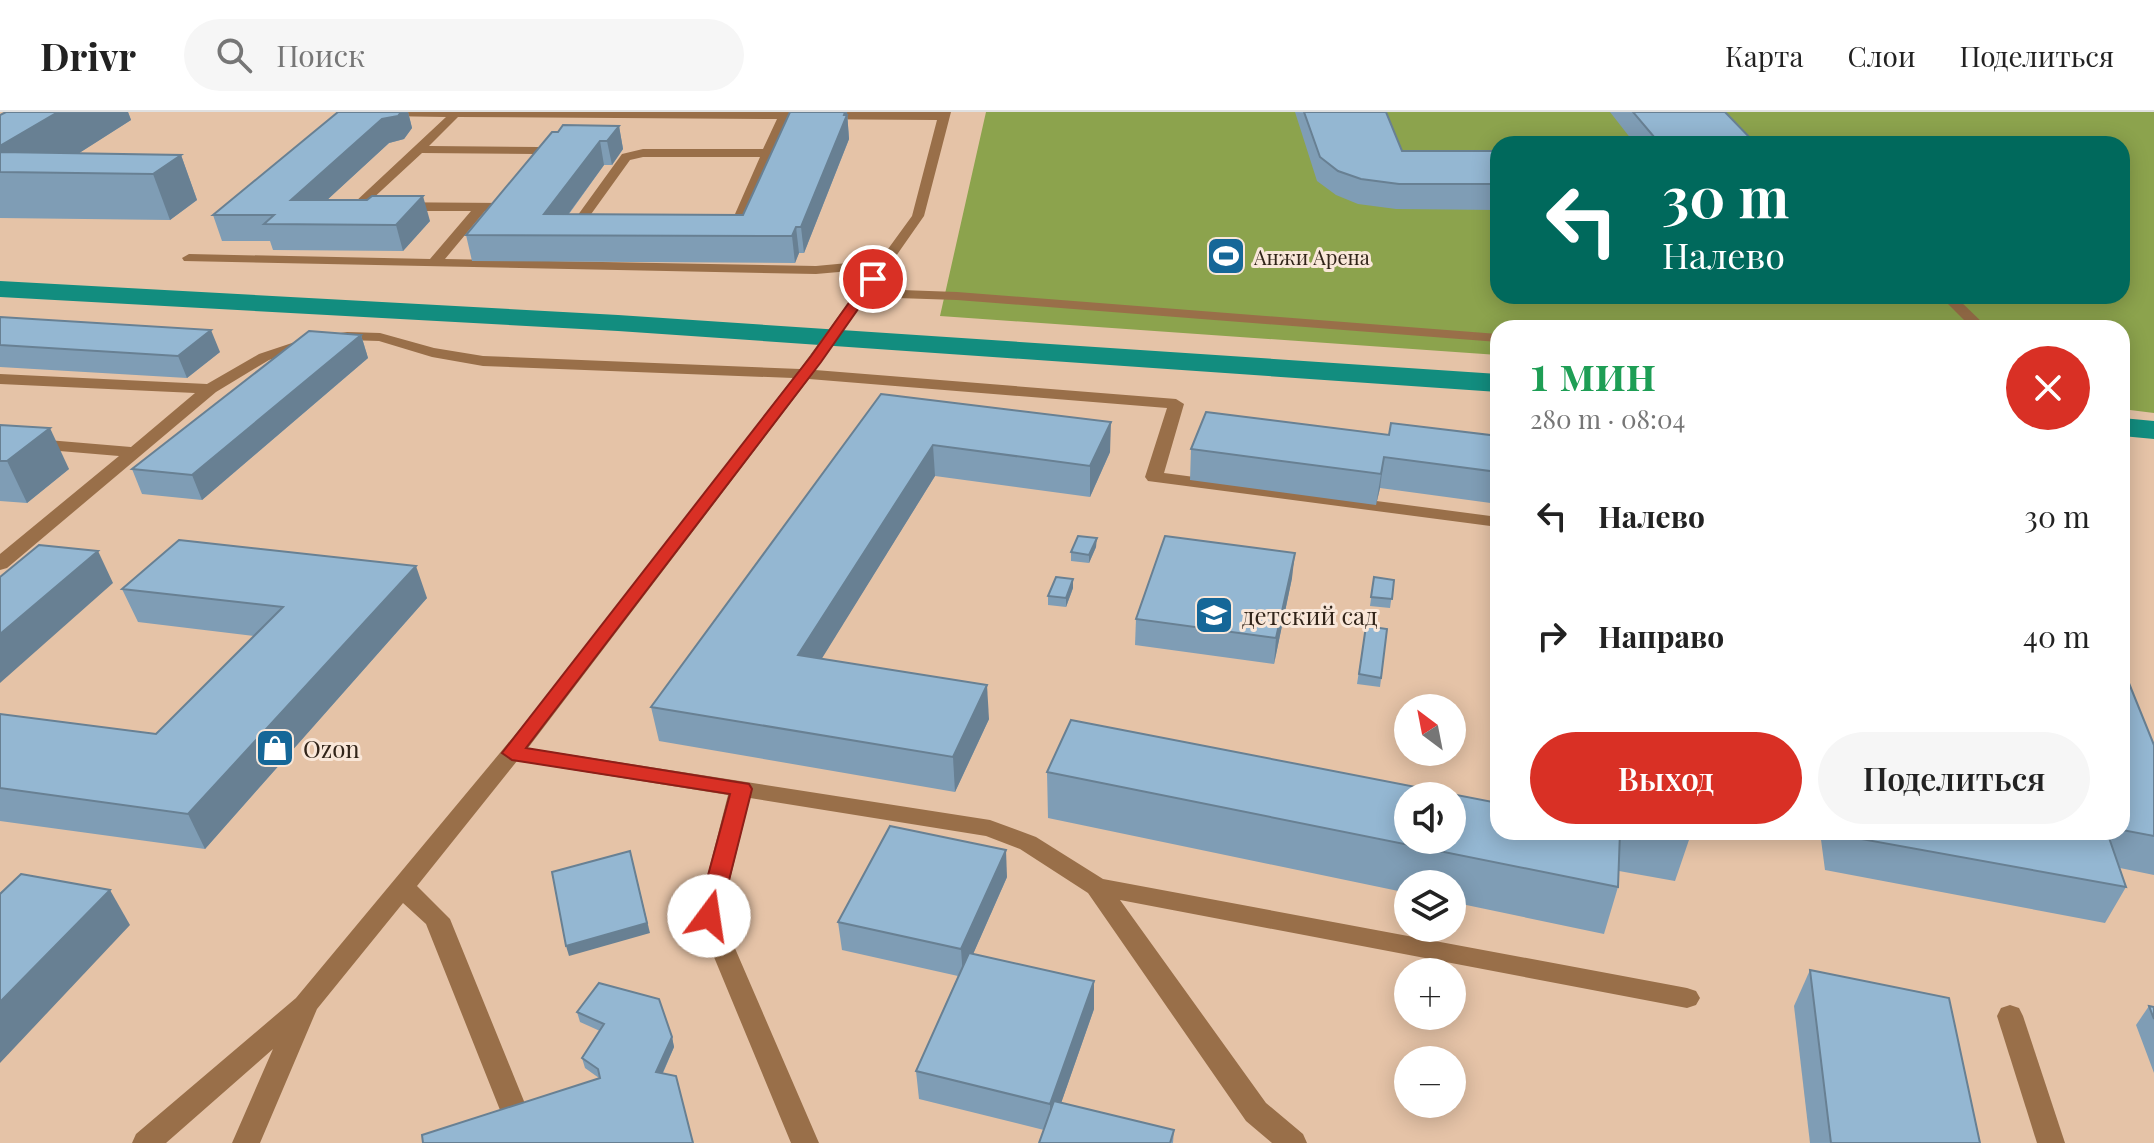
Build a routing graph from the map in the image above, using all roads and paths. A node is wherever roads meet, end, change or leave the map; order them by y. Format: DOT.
graph roads {
  1 [pos="370,113"];
  2 [pos="455,114"];
  3 [pos="944,114"];
  4 [pos="784,116"];
  5 [pos="419,149"];
  6 [pos="768,153"];
  7 [pos="527,181"];
  8 [pos="518,194"];
  9 [pos="481,207"];
  10 [pos="623,222"];
  11 [pos="698,222"];
  12 [pos="189,258"];
  13 [pos="434,263"];
  14 [pos="883,264"];
  15 [pos="862,293"];
  16 [pos="1956,304"];
  17 [pos="1972,320"];
  18 [pos="1490,337"];
  19 [pos="810,366"];
  20 [pos="0,379"];
  21 [pos="210,389"];
  22 [pos="0,441"];
  23 [pos="134,452"];
  24 [pos="1490,521"];
  25 [pos="0,564"];
  26 [pos="512,753"];
  27 [pos="741,789"];
  28 [pos="402,887"];
  29 [pos="1097,887"];
  30 [pos="1687,998"];
  31 [pos="305,1005"];
  32 [pos="2010,1016"];
  33 [pos="516,1116"];
  34 [pos="146,1143"];
  35 [pos="246,1143"];
  36 [pos="805,1143"];
  37 [pos="1293,1143"];
  38 [pos="2051,1143"];
  1 -- 2 [label="street"];
  2 -- 4 [label="street"];
  2 -- 5 [label="street"];
  3 -- 4 [label="street"];
  3 -- 14 [label="street"];
  4 -- 6 [label="street"];
  5 -- 7 [label="street"];
  5 -- 9 [label="street"];
  6 -- 10 [label="street"];
  6 -- 11 [label="street"];
  8 -- 9 [label="street"];
  9 -- 13 [label="street"];
  12 -- 13 [label="street"];
  13 -- 14 [label="street"];
  14 -- 15 [label="street"];
  15 -- 18 [label="street"];
  15 -- 19 [label="street"];
  16 -- 17 [label="street"];
  19 -- 21 [label="street"];
  19 -- 24 [label="street"];
  19 -- 26 [label="street"];
  20 -- 21 [label="street"];
  21 -- 23 [label="street"];
  22 -- 23 [label="street"];
  23 -- 25 [label="street"];
  26 -- 27 [label="street"];
  26 -- 28 [label="street"];
  27 -- 29 [label="street"];
  27 -- 36 [label="street"];
  28 -- 31 [label="street"];
  28 -- 33 [label="street"];
  29 -- 30 [label="street"];
  29 -- 37 [label="street"];
  31 -- 34 [label="street"];
  31 -- 35 [label="street"];
  32 -- 38 [label="street"];
}
